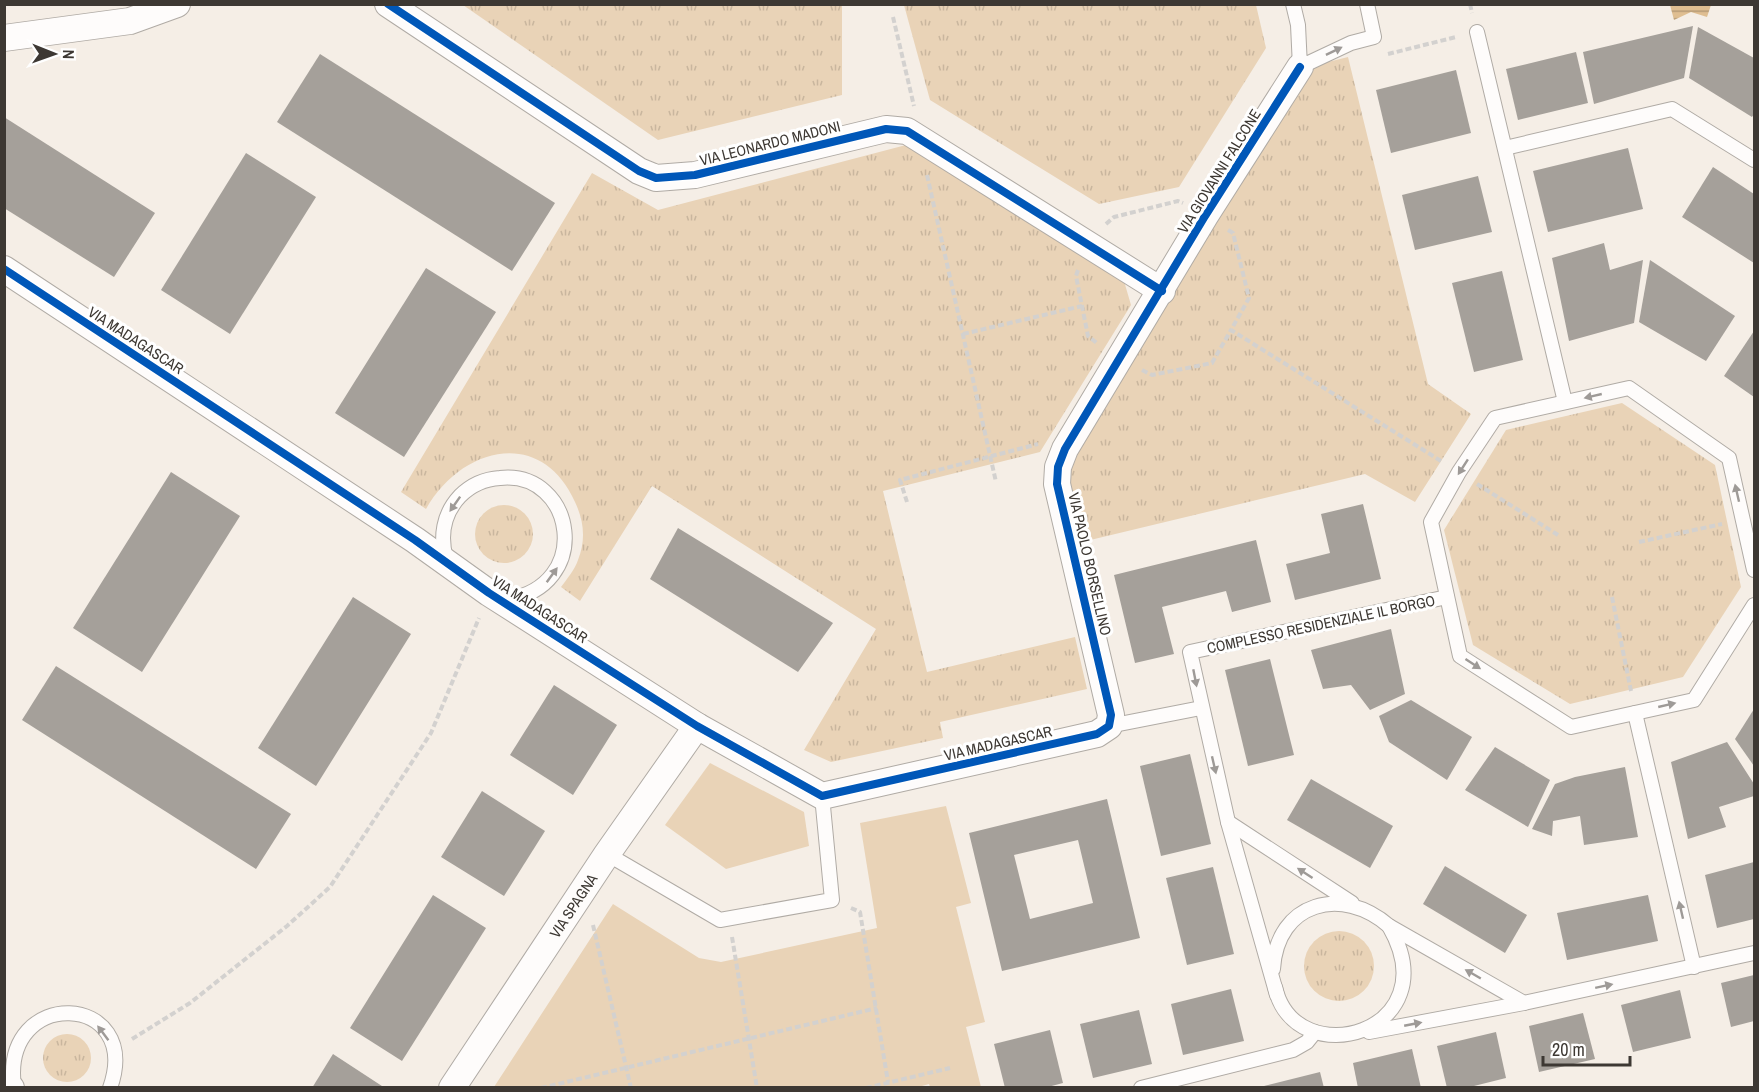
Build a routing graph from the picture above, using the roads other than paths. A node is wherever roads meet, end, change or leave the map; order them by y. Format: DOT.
graph roads {
  1 [pos="177,4"];
  2 [pos="388,4"];
  3 [pos="1293,4"];
  4 [pos="1366,4"];
  5 [pos="1477,32"];
  6 [pos="4,38"];
  7 [pos="1300,67"];
  8 [pos="1505,148"];
  9 [pos="1755,160"];
  10 [pos="4,269"];
  11 [pos="1162,291"];
  12 [pos="1565,402"];
  13 [pos="1749,518"];
  14 [pos="447,565"];
  15 [pos="1755,570"];
  16 [pos="496,597"];
  17 [pos="1447,597"];
  18 [pos="1755,605"];
  19 [pos="1201,708"];
  20 [pos="1635,713"];
  21 [pos="697,726"];
  22 [pos="1109,726"];
  23 [pos="822,796"];
  24 [pos="1228,822"];
  25 [pos="607,854"];
  26 [pos="1354,904"];
  27 [pos="1389,926"];
  28 [pos="1755,953"];
  29 [pos="1694,967"];
  30 [pos="1277,995"];
  31 [pos="1524,1003"];
  32 [pos="1315,1032"];
  33 [pos="1355,1034"];
  34 [pos="4,1083"];
  35 [pos="13,1088"];
  36 [pos="110,1088"];
  37 [pos="452,1088"];
  38 [pos="1141,1088"];
  1 -- 6 [label="street"];
  2 -- 11 [label="street, VIA LEONARDO MADONI"];
  3 -- 7 [label="lane"];
  7 -- 4 [label="lane, one-way"];
  5 -- 8 [label="lane"];
  7 -- 11 [label="street, VIA GIOVANNI FALCONE"];
  8 -- 9 [label="lane"];
  8 -- 12 [label="lane"];
  10 -- 14 [label="street, VIA MADAGASCAR"];
  11 -- 22 [label="street, VIA PAOLO BORSELLINO"];
  13 -- 12 [label="lane, COMPLESSO RESIDENZIALE IL BORGO, one-way"];
  12 -- 17 [label="lane, COMPLESSO RESIDENZIALE IL BORGO, one-way"];
  13 -- 15 [label="lane, COMPLESSO RESIDENZIALE IL BORGO"];
  14 -- 16 [label="street, VIA MADAGASCAR"];
  16 -- 14 [label="lane, one-way"];
  16 -- 21 [label="street, VIA MADAGASCAR"];
  17 -- 19 [label="lane, COMPLESSO RESIDENZIALE IL BORGO, one-way"];
  17 -- 20 [label="lane, COMPLESSO RESIDENZIALE IL BORGO, one-way"];
  20 -- 18 [label="lane, COMPLESSO RESIDENZIALE IL BORGO, one-way"];
  19 -- 22 [label="lane, VIA MADAGASCAR"];
  19 -- 24 [label="lane, COMPLESSO RESIDENZIALE IL BORGO, one-way"];
  29 -- 20 [label="lane, one-way"];
  21 -- 23 [label="street, VIA MADAGASCAR"];
  21 -- 25 [label="street, VIA SPAGNA"];
  22 -- 23 [label="street, VIA MADAGASCAR"];
  23 -- 25 [label="lane"];
  26 -- 24 [label="lane, one-way"];
  24 -- 30 [label="lane, COMPLESSO RESIDENZIALE IL BORGO"];
  25 -- 37 [label="street, VIA SPAGNA"];
  26 -- 27 [label="lane"];
  26 -- 30 [label="lane"];
  31 -- 27 [label="lane, one-way"];
  27 -- 33 [label="lane"];
  28 -- 29 [label="lane"];
  31 -- 29 [label="lane, one-way"];
  30 -- 32 [label="lane"];
  33 -- 31 [label="lane, one-way"];
  32 -- 33 [label="lane"];
  32 -- 38 [label="lane"];
  34 -- 35 [label="street"];
  36 -- 35 [label="lane, one-way"];
}
